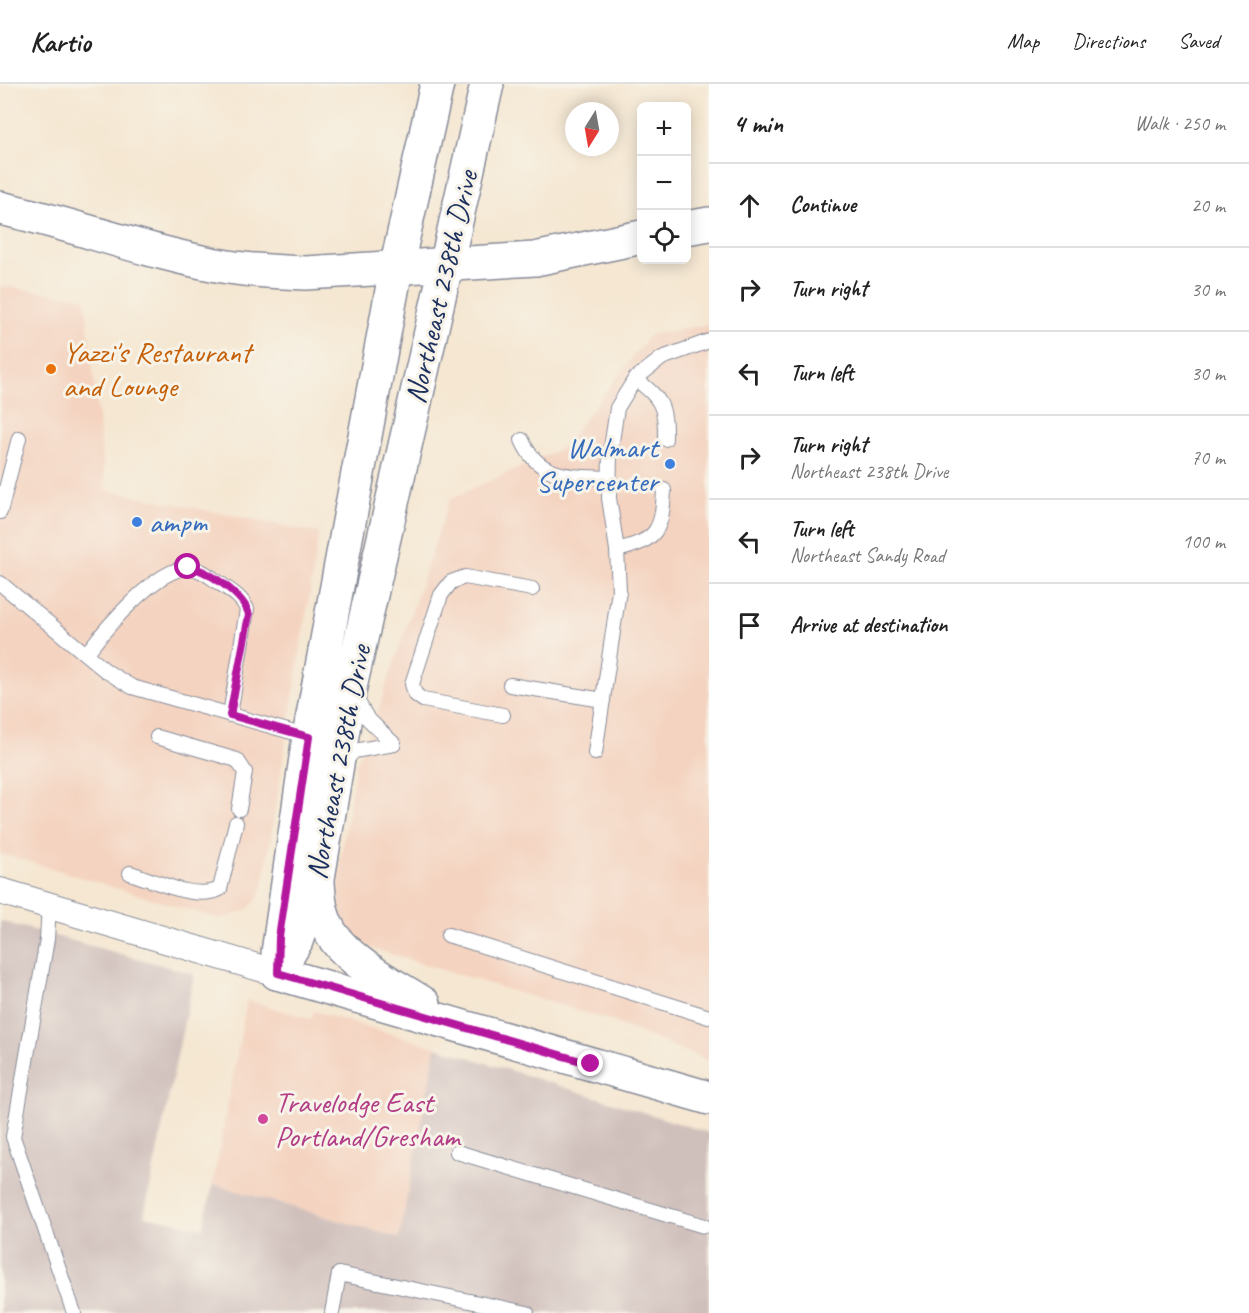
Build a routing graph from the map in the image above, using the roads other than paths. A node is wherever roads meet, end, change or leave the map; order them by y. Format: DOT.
graph roads {
  1 [pos="485,94"];
  2 [pos="434,95"];
  3 [pos="0,208"];
  4 [pos="709,224"];
  5 [pos="691,227"];
  6 [pos="637,238"];
  7 [pos="446,266"];
  8 [pos="396,269"];
  9 [pos="709,341"];
  10 [pos="635,379"];
  11 [pos="19,438"];
  12 [pos="665,439"];
  13 [pos="522,440"];
  14 [pos="610,478"];
  15 [pos="664,490"];
  16 [pos="0,512"];
  17 [pos="617,550"];
  18 [pos="0,583"];
  19 [pos="532,589"];
  20 [pos="86,654"];
  21 [pos="510,686"];
  22 [pos="350,687"];
  23 [pos="603,700"];
  24 [pos="230,715"];
  25 [pos="503,715"];
  26 [pos="158,737"];
  27 [pos="309,737"];
  28 [pos="595,753"];
  29 [pos="333,774"];
  30 [pos="239,809"];
  31 [pos="236,823"];
  32 [pos="130,873"];
  33 [pos="318,878"];
  34 [pos="0,891"];
  35 [pos="49,906"];
  36 [pos="448,935"];
  37 [pos="278,973"];
  38 [pos="709,1017"];
  39 [pos="454,1023"];
  40 [pos="709,1098"];
  41 [pos="457,1152"];
  42 [pos="704,1226"];
  43 [pos="74,1313"];
  44 [pos="332,1313"];
  45 [pos="527,1313"];
  1 -- 7 [label="main road, Northeast 238th Drive"];
  2 -- 8 [label="main road, Northeast 238th Drive"];
  3 -- 8 [label="main road"];
  4 -- 5 [label="main road"];
  6 -- 7 [label="main road"];
  7 -- 8 [label="main road"];
  7 -- 22 [label="main road, Northeast 238th Drive"];
  8 -- 27 [label="main road, Northeast 238th Drive"];
  9 -- 10 [label="lane"];
  10 -- 12 [label="lane"];
  10 -- 14 [label="lane"];
  11 -- 16 [label="lane"];
  13 -- 14 [label="lane"];
  14 -- 17 [label="lane"];
  15 -- 17 [label="lane"];
  17 -- 23 [label="lane"];
  18 -- 20 [label="lane"];
  19 -- 25 [label="lane"];
  20 -- 24 [label="lane"];
  20 -- 24 [label="lane"];
  21 -- 23 [label="lane"];
  22 -- 29 [label="main road, Northeast 238th Drive"];
  22 -- 29 [label="lane"];
  23 -- 28 [label="lane"];
  24 -- 27 [label="lane"];
  26 -- 30 [label="lane"];
  27 -- 37 [label="main road, Northeast 238th Drive"];
  29 -- 33 [label="main road, Northeast 238th Drive"];
  31 -- 32 [label="lane"];
  33 -- 37 [label="main road, Northeast 238th Drive"];
  33 -- 39 [label="main road"];
  34 -- 35 [label="street"];
  35 -- 37 [label="street"];
  35 -- 43 [label="lane"];
  36 -- 38 [label="lane"];
  37 -- 39 [label="main road"];
  39 -- 40 [label="main road"];
  41 -- 42 [label="lane"];
  44 -- 45 [label="lane"];
}
